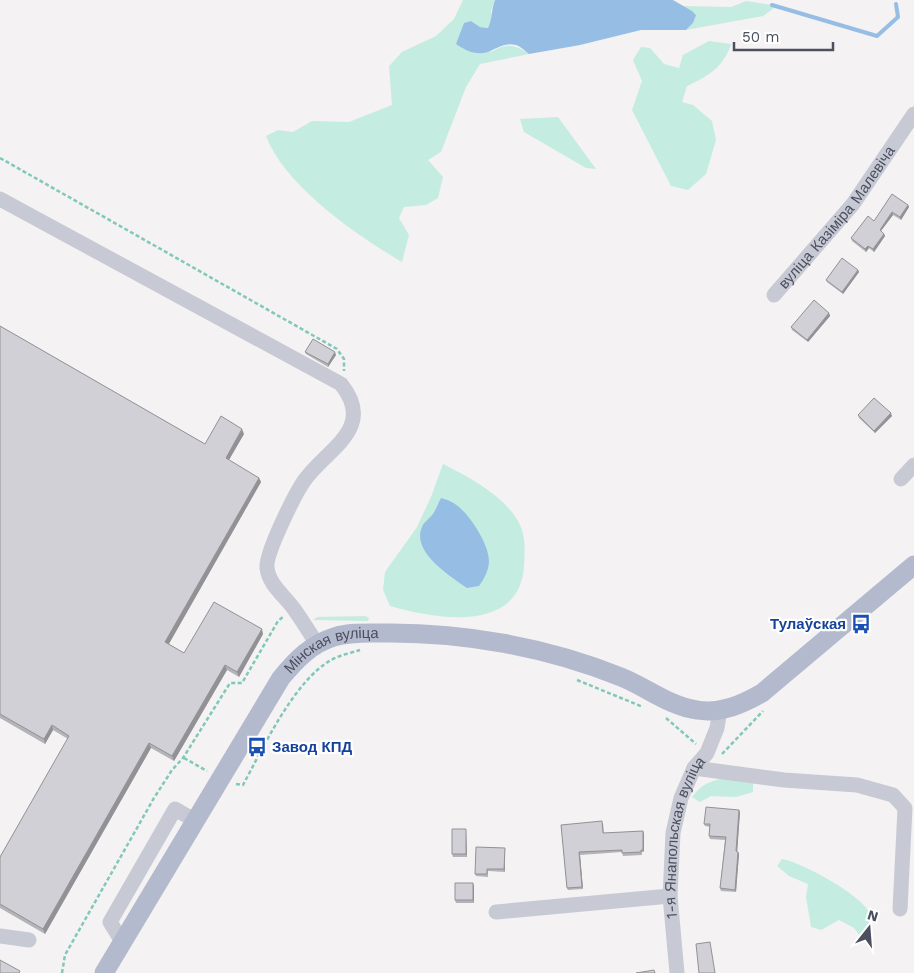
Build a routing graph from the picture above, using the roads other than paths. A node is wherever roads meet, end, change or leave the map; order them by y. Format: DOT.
graph roads {
  1 [pos="914,114"];
  2 [pos="0,199"];
  3 [pos="774,295"];
  4 [pos="914,465"];
  5 [pos="901,479"];
  6 [pos="914,565"];
  7 [pos="317,644"];
  8 [pos="720,710"];
  9 [pos="694,768"];
  10 [pos="670,896"];
  11 [pos="900,909"];
  12 [pos="496,912"];
  13 [pos="0,936"];
  14 [pos="29,940"];
  15 [pos="104,973"];
  16 [pos="677,973"];
  1 -- 3 [label="street, вуліца Казіміра Малевіча"];
  2 -- 7 [label="street"];
  4 -- 5 [label="street"];
  6 -- 8 [label="main road, Мінская вуліца"];
  7 -- 8 [label="main road, Мінская вуліца"];
  7 -- 15 [label="main road, Мінская вуліца"];
  8 -- 9 [label="street, 1-я Янапольская вуліца"];
  9 -- 10 [label="street, 1-я Янапольская вуліца"];
  9 -- 11 [label="street"];
  10 -- 12 [label="street"];
  10 -- 16 [label="street, 1-я Янапольская вуліца"];
  13 -- 14 [label="street"];
}
